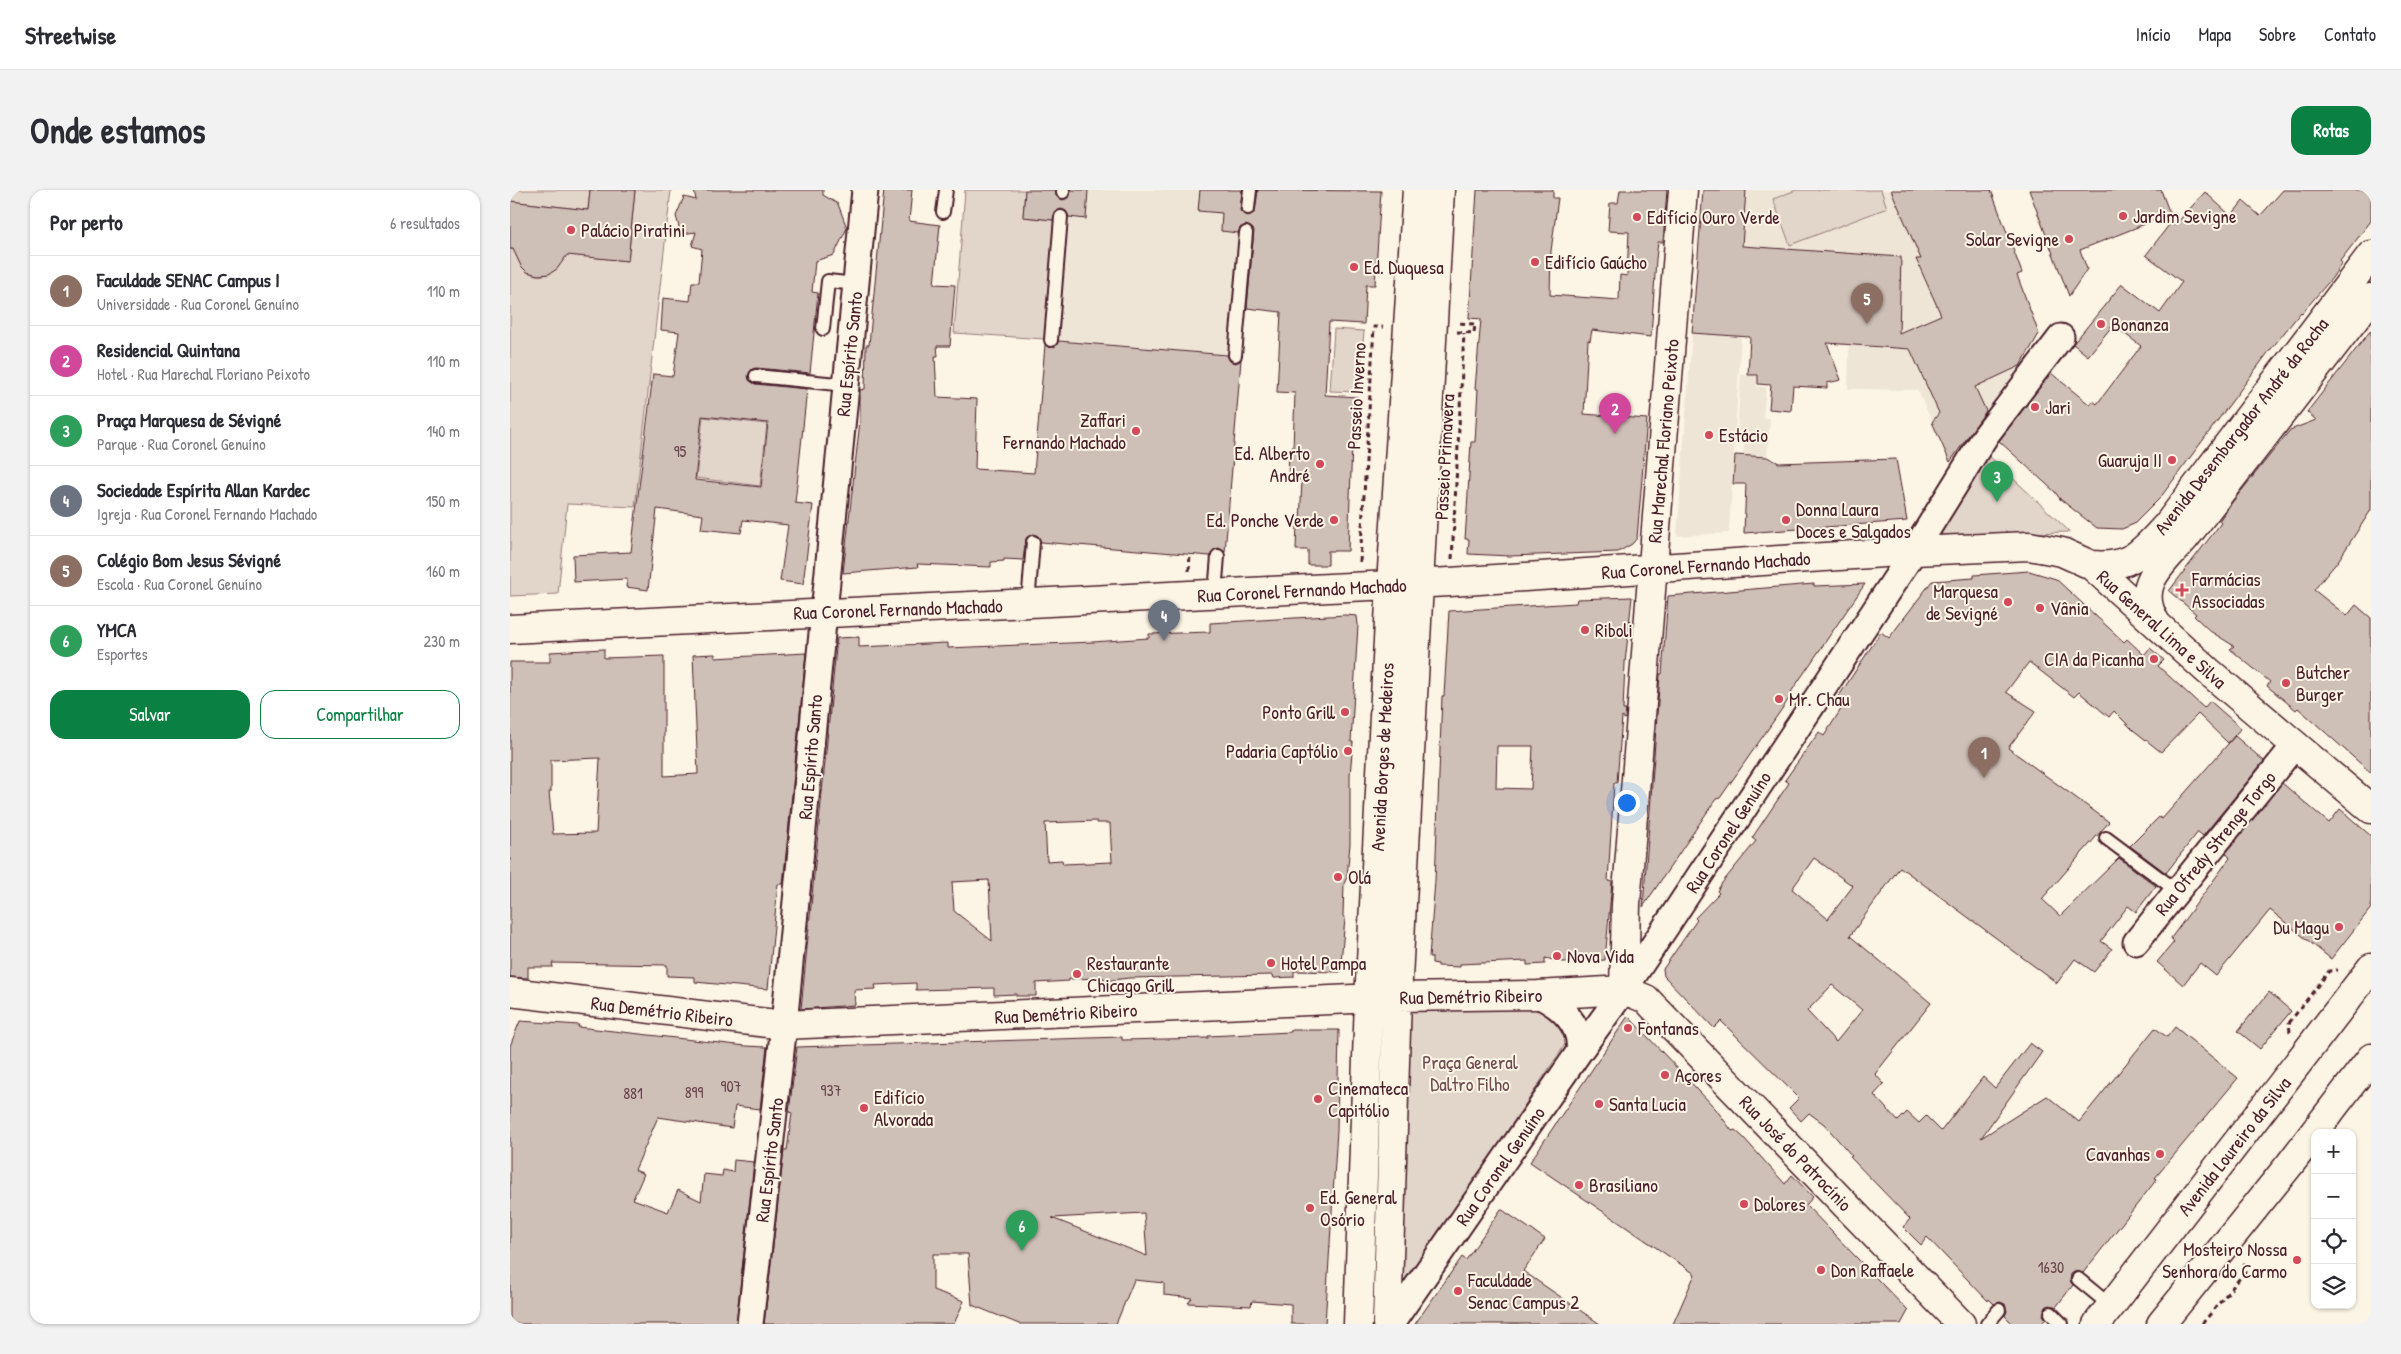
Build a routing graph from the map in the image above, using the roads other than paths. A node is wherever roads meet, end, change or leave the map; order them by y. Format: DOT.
graph roads {
  1 [pos="865,190"];
  2 [pos="946,190"];
  3 [pos="1250,190"];
  4 [pos="1417,190"];
  5 [pos="1440,190"];
  6 [pos="1682,190"];
  7 [pos="1248,208"];
  8 [pos="943,212"];
  9 [pos="1061,217"];
  10 [pos="1246,233"];
  11 [pos="2371,255"];
  12 [pos="856,284"];
  13 [pos="2371,298"];
  14 [pos="823,329"];
  15 [pos="2061,338"];
  16 [pos="1051,340"];
  17 [pos="1235,356"];
  18 [pos="756,376"];
  19 [pos="846,385"];
  20 [pos="1033,542"];
  21 [pos="1914,551"];
  22 [pos="1218,556"];
  23 [pos="2091,565"];
  24 [pos="1652,569"];
  25 [pos="1419,583"];
  26 [pos="1391,584"];
  27 [pos="1215,594"];
  28 [pos="1028,604"];
  29 [pos="824,612"];
  30 [pos="2157,624"];
  31 [pos="510,629"];
  32 [pos="2295,745"];
  33 [pos="2371,810"];
  34 [pos="2106,838"];
  35 [pos="2177,891"];
  36 [pos="2136,942"];
  37 [pos="2371,968"];
  38 [pos="1624,990"];
  39 [pos="510,992"];
  40 [pos="1538,995"];
  41 [pos="1398,997"];
  42 [pos="1369,999"];
  43 [pos="784,1025"];
  44 [pos="1579,1052"];
  45 [pos="2371,1058"];
  46 [pos="2078,1279"];
  47 [pos="2000,1310"];
  48 [pos="2050,1314"];
  49 [pos="2104,1315"];
  50 [pos="750,1324"];
  51 [pos="1358,1324"];
  52 [pos="1389,1324"];
  53 [pos="1961,1324"];
  54 [pos="1987,1324"];
  55 [pos="2062,1324"];
  56 [pos="2161,1324"];
  1 -- 12 [label="street, Rua Espírito Santo"];
  2 -- 8 [label="lane"];
  3 -- 7 [label="lane"];
  4 -- 26 [label="street, Avenida Borges de Medeiros"];
  5 -- 25 [label="street, Avenida Borges de Medeiros"];
  6 -- 24 [label="street, Rua Marechal Floriano Peixoto"];
  9 -- 16 [label="lane"];
  10 -- 17 [label="lane"];
  11 -- 23 [label="street, Avenida Desembargador André da Rocha"];
  12 -- 14 [label="lane"];
  12 -- 19 [label="street, Rua Espírito Santo"];
  13 -- 30 [label="street, Avenida Desembargador André da Rocha"];
  15 -- 21 [label="street, Rua Coronel Genuíno"];
  18 -- 19 [label="lane"];
  19 -- 29 [label="street, Rua Espírito Santo"];
  20 -- 28 [label="lane"];
  21 -- 23 [label="street, Rua General Lima e Silva"];
  21 -- 24 [label="street, Rua Coronel Fernando Machado"];
  21 -- 38 [label="street, Rua Coronel Genuíno"];
  22 -- 27 [label="lane"];
  23 -- 30 [label="street, Rua General Lima e Silva"];
  24 -- 25 [label="street, Rua Coronel Fernando Machado"];
  24 -- 38 [label="street, Rua Marechal Floriano Peixoto"];
  25 -- 26 [label="street, Rua Coronel Fernando Machado"];
  25 -- 41 [label="street, Avenida Borges de Medeiros"];
  26 -- 27 [label="street, Rua Coronel Fernando Machado"];
  26 -- 42 [label="street, Avenida Borges de Medeiros"];
  27 -- 28 [label="street, Rua Coronel Fernando Machado"];
  28 -- 29 [label="street, Rua Coronel Fernando Machado"];
  29 -- 31 [label="street, Rua Coronel Fernando Machado"];
  29 -- 43 [label="street, Rua Espírito Santo"];
  30 -- 32 [label="street, Rua General Lima e Silva"];
  32 -- 33 [label="street, Rua General Lima e Silva"];
  32 -- 35 [label="street, Rua Ofredy Strenge Torgo"];
  34 -- 35 [label="lane"];
  35 -- 36 [label="street, Rua Ofredy Strenge Torgo"];
  37 -- 49 [label="street, Avenida Loureiro da Silva"];
  38 -- 40 [label="street, Rua Demétrio Ribeiro"];
  38 -- 44 [label="street, Rua Coronel Genuíno"];
  38 -- 53 [label="street, Rua José do Patrocínio"];
  39 -- 43 [label="street, Rua Demétrio Ribeiro"];
  40 -- 41 [label="street, Rua Demétrio Ribeiro"];
  40 -- 44 [label="street"];
  41 -- 42 [label="street, Rua Demétrio Ribeiro"];
  41 -- 52 [label="street, Avenida Borges de Medeiros"];
  42 -- 43 [label="street, Rua Demétrio Ribeiro"];
  42 -- 51 [label="street, Avenida Borges de Medeiros"];
  43 -- 50 [label="street, Rua Espírito Santo"];
  44 -- 52 [label="street, Rua Coronel Genuíno"];
  45 -- 56 [label="street"];
  46 -- 49 [label="lane"];
  47 -- 54 [label="lane"];
  48 -- 55 [label="lane"];
}
